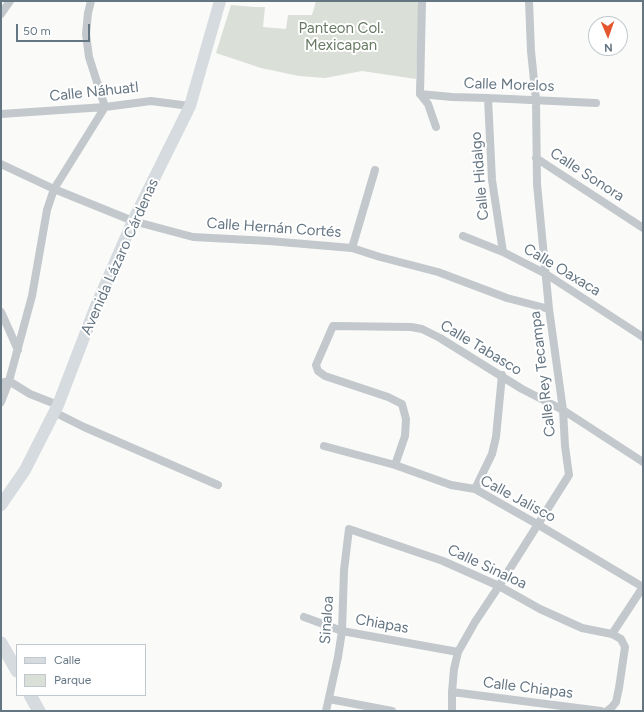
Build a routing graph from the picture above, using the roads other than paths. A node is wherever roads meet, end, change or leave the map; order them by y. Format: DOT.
graph roads {
  1 [pos="10,1"];
  2 [pos="91,1"];
  3 [pos="220,1"];
  4 [pos="422,1"];
  5 [pos="529,1"];
  6 [pos="1,14"];
  7 [pos="420,94"];
  8 [pos="488,98"];
  9 [pos="536,100"];
  10 [pos="596,103"];
  11 [pos="190,106"];
  12 [pos="105,107"];
  13 [pos="1,114"];
  14 [pos="436,128"];
  15 [pos="536,158"];
  16 [pos="1,164"];
  17 [pos="375,170"];
  18 [pos="54,189"];
  19 [pos="133,221"];
  20 [pos="643,228"];
  21 [pos="463,236"];
  22 [pos="352,248"];
  23 [pos="503,252"];
  24 [pos="546,274"];
  25 [pos="549,310"];
  26 [pos="1,312"];
  27 [pos="643,337"];
  28 [pos="18,350"];
  29 [pos="502,375"];
  30 [pos="5,382"];
  31 [pos="1,402"];
  32 [pos="56,409"];
  33 [pos="563,410"];
  34 [pos="324,446"];
  35 [pos="643,462"];
  36 [pos="395,465"];
  37 [pos="218,485"];
  38 [pos="475,489"];
  39 [pos="1,505"];
  40 [pos="537,524"];
  41 [pos="349,529"];
  42 [pos="499,586"];
  43 [pos="643,587"];
  44 [pos="304,617"];
  45 [pos="342,631"];
  46 [pos="612,634"];
  47 [pos="1,643"];
  48 [pos="458,652"];
  49 [pos="16,669"];
  50 [pos="452,692"];
  51 [pos="31,696"];
  52 [pos="329,699"];
  53 [pos="39,711"];
  54 [pos="326,711"];
  55 [pos="392,711"];
  56 [pos="452,711"];
  57 [pos="601,711"];
  58 [pos="607,711"];
  1 -- 6 [label="street"];
  2 -- 12 [label="street"];
  3 -- 11 [label="main road, Avenida Lázaro Cárdenas"];
  4 -- 7 [label="street"];
  5 -- 9 [label="street, Calle Rey Tecampa"];
  7 -- 8 [label="street, Calle Morelos"];
  7 -- 14 [label="street"];
  8 -- 9 [label="street, Calle Morelos"];
  8 -- 23 [label="street, Calle Hidalgo"];
  9 -- 10 [label="street, Calle Morelos"];
  9 -- 15 [label="street, Calle Rey Tecampa"];
  11 -- 12 [label="street, Calle Náhuatl"];
  11 -- 19 [label="main road, Avenida Lázaro Cárdenas"];
  12 -- 13 [label="street, Calle Náhuatl"];
  12 -- 18 [label="street"];
  15 -- 20 [label="street, Calle Sonora"];
  15 -- 24 [label="street, Calle Rey Tecampa"];
  16 -- 18 [label="street, Calle Hernán Cortés"];
  17 -- 22 [label="street"];
  18 -- 19 [label="street, Calle Hernán Cortés"];
  18 -- 28 [label="street"];
  19 -- 22 [label="street, Calle Hernán Cortés"];
  19 -- 32 [label="main road, Avenida Lázaro Cárdenas"];
  21 -- 23 [label="street, Calle Oaxaca"];
  22 -- 25 [label="street, Calle Hernán Cortés"];
  23 -- 24 [label="street, Calle Oaxaca"];
  24 -- 25 [label="street, Calle Rey Tecampa"];
  24 -- 27 [label="street, Calle Oaxaca"];
  25 -- 33 [label="street, Calle Rey Tecampa"];
  26 -- 28 [label="street"];
  28 -- 30 [label="street"];
  29 -- 33 [label="street, Calle Tabasco"];
  29 -- 36 [label="street, Calle Tabasco"];
  29 -- 38 [label="street"];
  30 -- 31 [label="street"];
  30 -- 32 [label="street"];
  32 -- 37 [label="street"];
  32 -- 39 [label="main road, Avenida Lázaro Cárdenas"];
  33 -- 35 [label="street, Calle Tabasco"];
  33 -- 40 [label="street, Calle Rey Tecampa"];
  34 -- 36 [label="street, Calle Jalisco"];
  36 -- 38 [label="street, Calle Jalisco"];
  38 -- 40 [label="street, Calle Jalisco"];
  40 -- 42 [label="street, Calle Rey Tecampa"];
  40 -- 43 [label="street, Calle Jalisco"];
  41 -- 42 [label="street, Calle Sinaloa"];
  41 -- 45 [label="street, Sinaloa"];
  42 -- 46 [label="street, Calle Sinaloa"];
  42 -- 48 [label="street, Calle Rey Tecampa"];
  43 -- 46 [label="street"];
  44 -- 45 [label="street, Chiapas"];
  45 -- 48 [label="street, Chiapas"];
  45 -- 52 [label="street, Sinaloa"];
  46 -- 58 [label="street"];
  47 -- 49 [label="main road"];
  48 -- 50 [label="street, Calle Rey Tecampa"];
  50 -- 56 [label="street, Calle Rey Tecampa"];
  50 -- 57 [label="street, Calle Chiapas"];
  51 -- 53 [label="main road"];
  52 -- 54 [label="street, Sinaloa"];
  52 -- 55 [label="street"];
}
